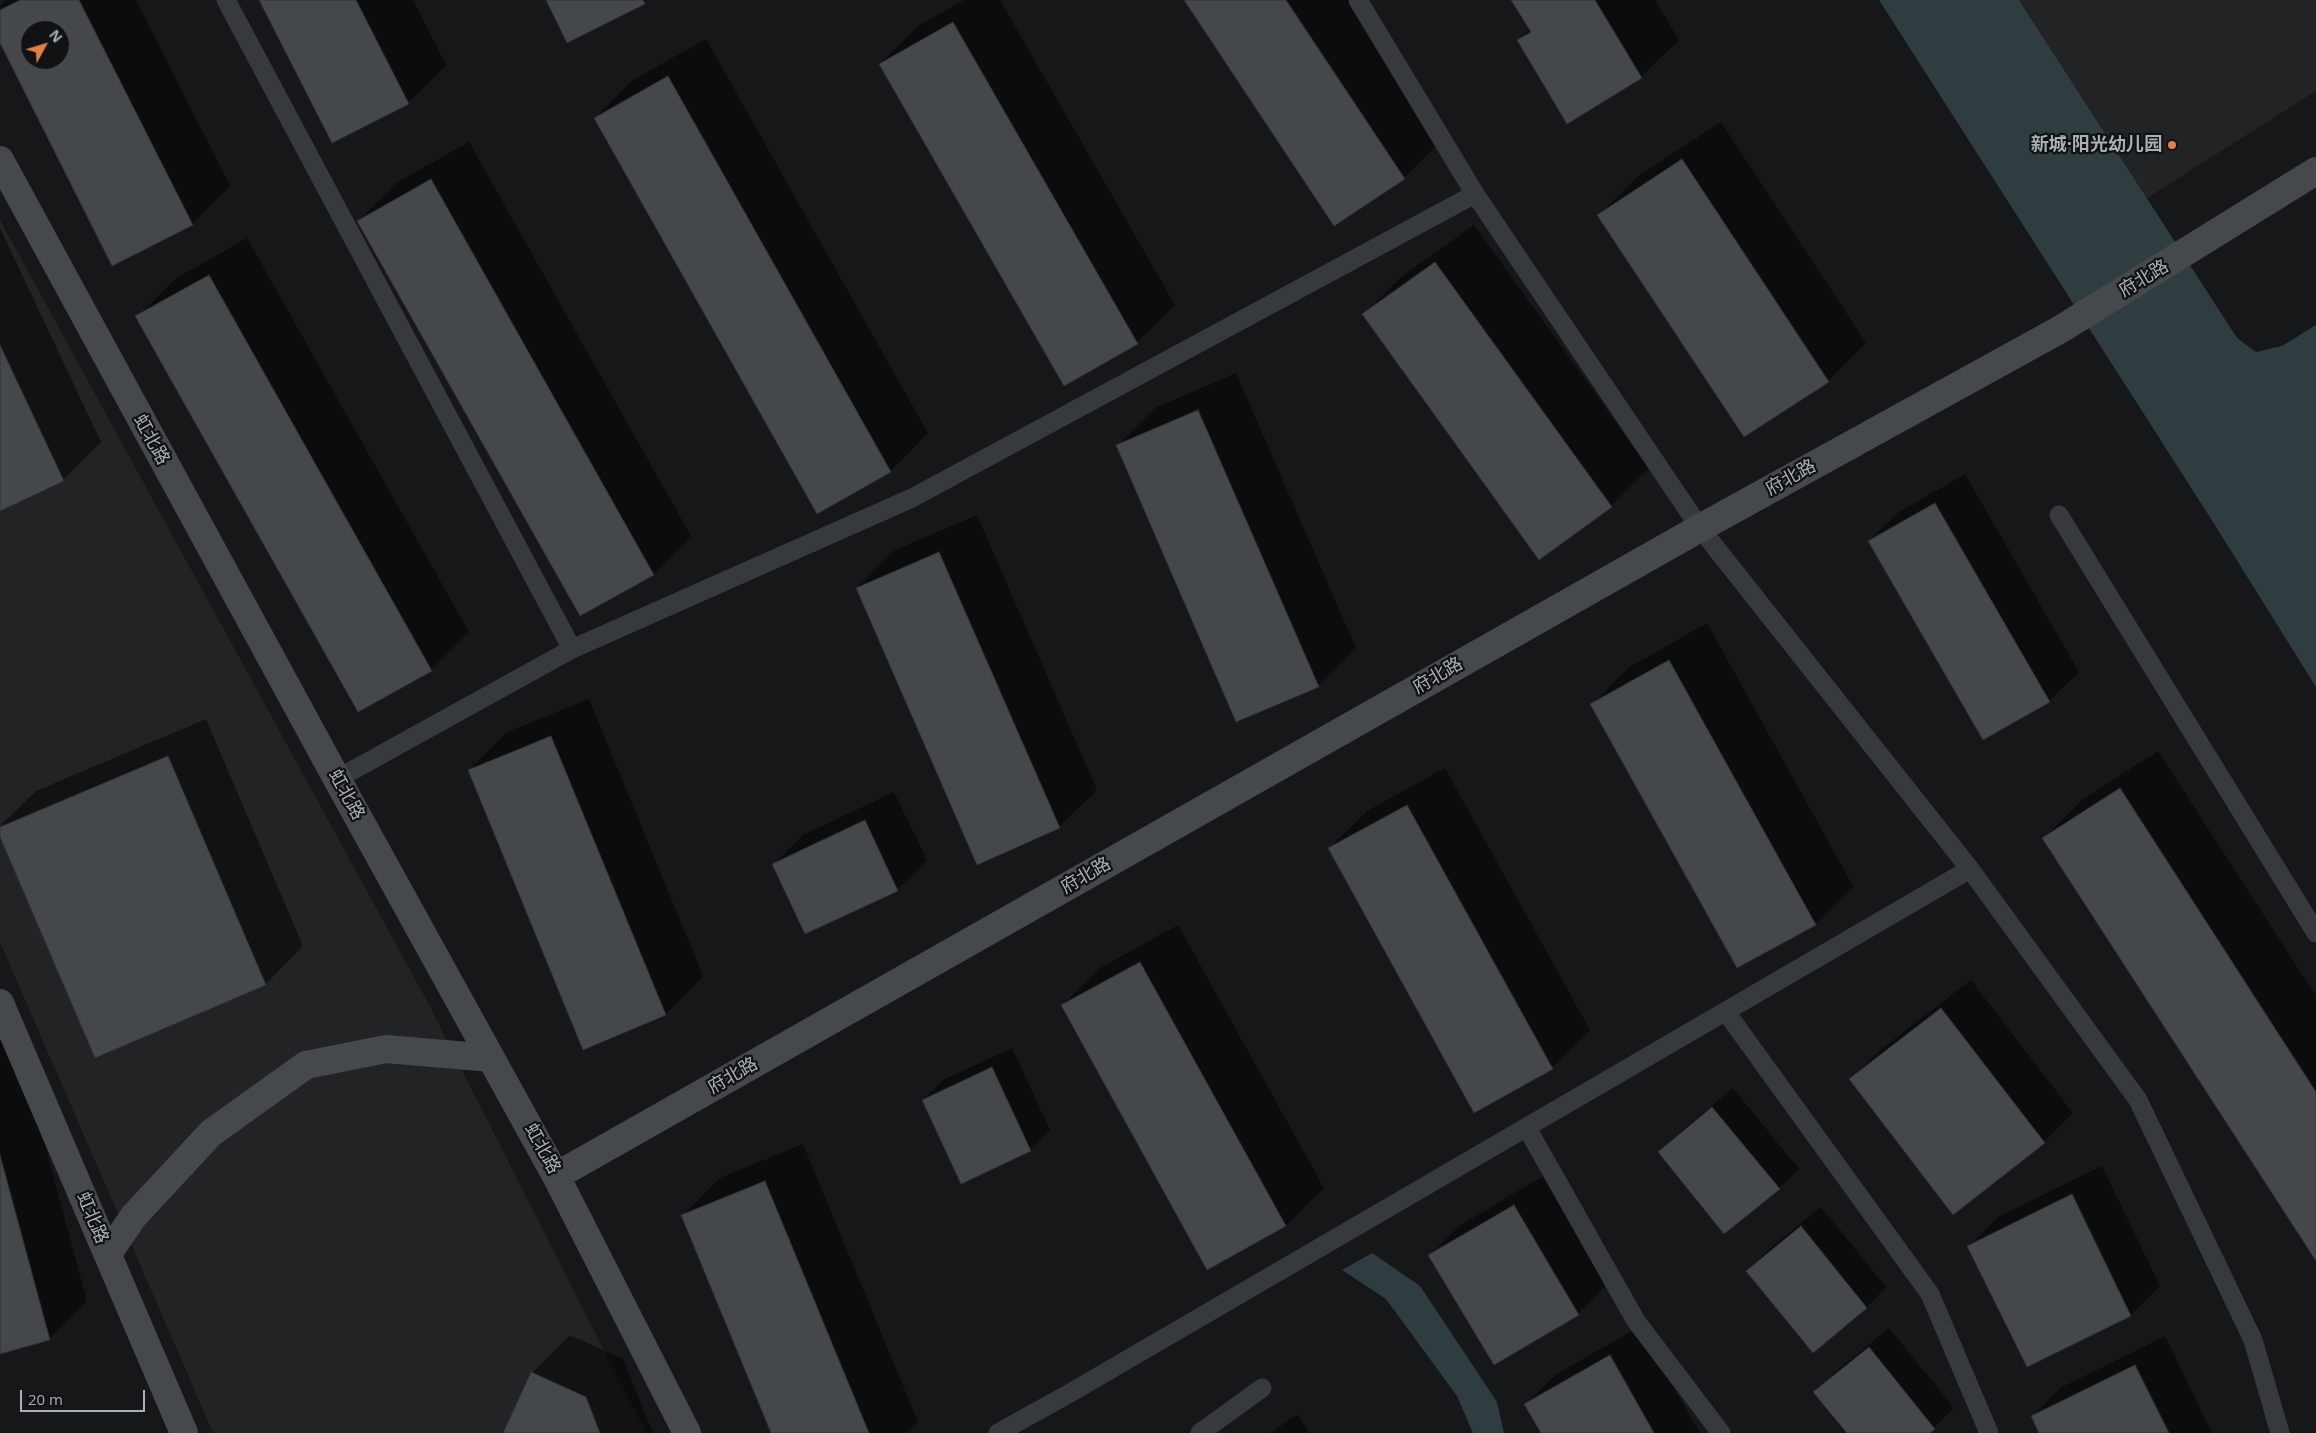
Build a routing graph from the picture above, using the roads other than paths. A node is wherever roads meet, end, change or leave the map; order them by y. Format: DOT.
graph roads {
  1 [pos="226,0"];
  2 [pos="1358,0"];
  3 [pos="0,160"];
  4 [pos="2316,171"];
  5 [pos="1475,194"];
  6 [pos="2059,515"];
  7 [pos="1700,528"];
  8 [pos="572,649"];
  9 [pos="337,779"];
  10 [pos="1970,869"];
  11 [pos="2316,933"];
  12 [pos="0,1003"];
  13 [pos="1726,1012"];
  14 [pos="491,1058"];
  15 [pos="1527,1128"];
  16 [pos="556,1176"];
  17 [pos="108,1254"];
  18 [pos="1262,1388"];
  19 [pos="184,1433"];
  20 [pos="687,1433"];
  21 [pos="998,1433"];
  22 [pos="1200,1433"];
  23 [pos="1722,1433"];
  24 [pos="1989,1433"];
  25 [pos="2280,1433"];
  1 -- 8 [label="lane"];
  2 -- 5 [label="lane"];
  3 -- 9 [label="street, 虹北路"];
  4 -- 7 [label="street, 府北路"];
  5 -- 7 [label="lane"];
  5 -- 8 [label="lane"];
  6 -- 11 [label="lane"];
  7 -- 10 [label="lane"];
  7 -- 16 [label="street, 府北路"];
  8 -- 9 [label="lane"];
  9 -- 14 [label="street, 虹北路"];
  10 -- 13 [label="lane"];
  10 -- 25 [label="lane"];
  12 -- 17 [label="street, 虹北路"];
  13 -- 15 [label="lane"];
  13 -- 24 [label="lane"];
  14 -- 16 [label="street, 虹北路"];
  14 -- 17 [label="street"];
  15 -- 21 [label="lane"];
  15 -- 23 [label="lane"];
  16 -- 20 [label="street, 虹北路"];
  17 -- 19 [label="street, 虹北路"];
  18 -- 22 [label="lane"];
}
